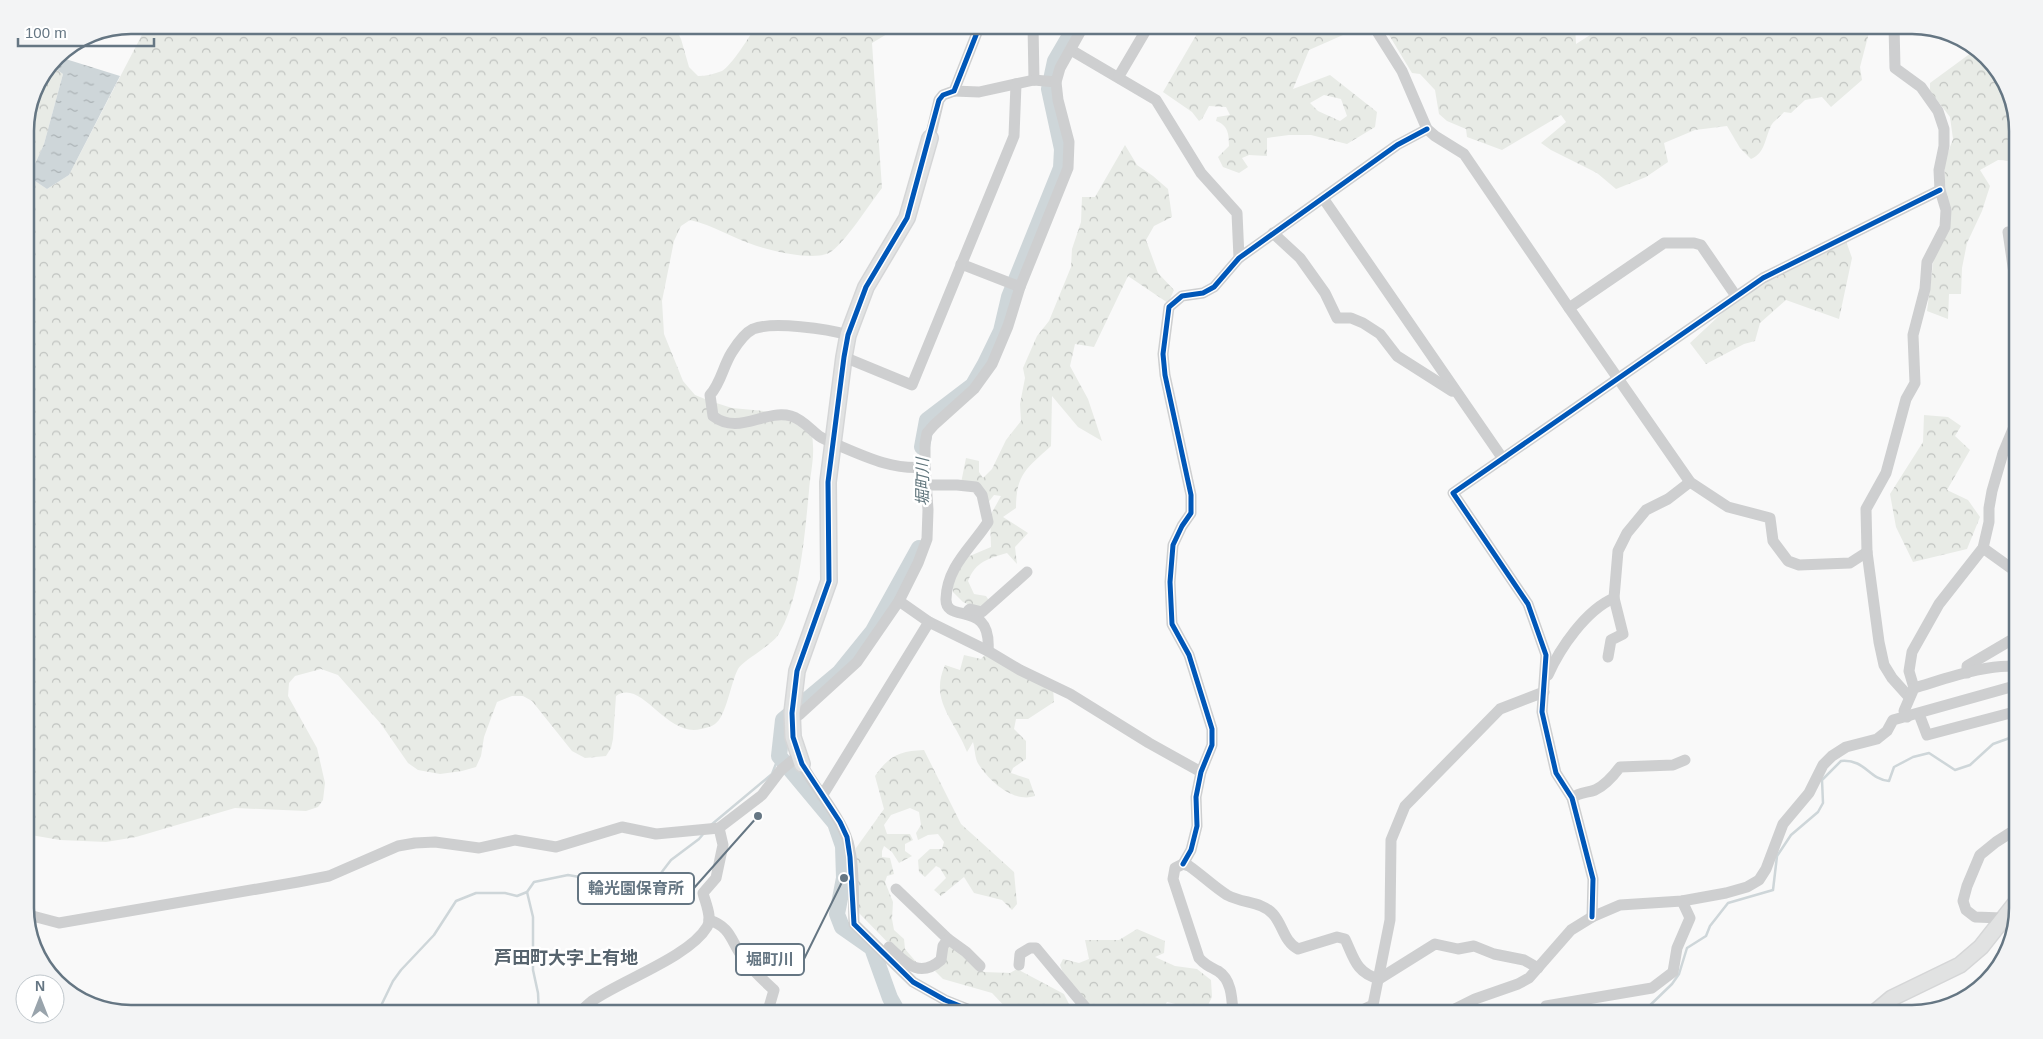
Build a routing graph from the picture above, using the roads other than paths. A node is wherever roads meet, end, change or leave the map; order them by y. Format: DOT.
graph roads {
  1 [pos="976,34"];
  2 [pos="1034,34"];
  3 [pos="1079,34"];
  4 [pos="1144,34"];
  5 [pos="1379,34"];
  6 [pos="1894,34"];
  7 [pos="1071,50"];
  8 [pos="1119,76"];
  9 [pos="1037,81"];
  10 [pos="1056,82"];
  11 [pos="1016,84"];
  12 [pos="954,91"];
  13 [pos="1427,129"];
  14 [pos="930,138"];
  15 [pos="1940,190"];
  16 [pos="1322,198"];
  17 [pos="2008,232"];
  18 [pos="1273,233"];
  19 [pos="2009,239"];
  20 [pos="1239,258"];
  21 [pos="961,264"];
  22 [pos="1020,287"];
  23 [pos="1736,296"];
  24 [pos="1569,308"];
  25 [pos="848,335"];
  26 [pos="844,357"];
  27 [pos="1618,378"];
  28 [pos="1454,389"];
  29 [pos="2009,439"];
  30 [pos="833,442"];
  31 [pos="1503,459"];
  32 [pos="925,467"];
  33 [pos="1690,482"];
  34 [pos="926,485"];
  35 [pos="1983,548"];
  36 [pos="1867,552"];
  37 [pos="2009,567"];
  38 [pos="1028,572"];
  39 [pos="1614,598"];
  40 [pos="899,601"];
  41 [pos="964,614"];
  42 [pos="929,622"];
  43 [pos="2009,641"];
  44 [pos="988,651"];
  45 [pos="1608,657"];
  46 [pos="2009,665"];
  47 [pos="1967,673"];
  48 [pos="1544,686"];
  49 [pos="2009,688"];
  50 [pos="1912,693"];
  51 [pos="792,713"];
  52 [pos="2009,713"];
  53 [pos="1919,714"];
  54 [pos="1907,717"];
  55 [pos="800,759"];
  56 [pos="1685,760"];
  57 [pos="1201,772"];
  58 [pos="822,796"];
  59 [pos="1572,798"];
  60 [pos="718,828"];
  61 [pos="2009,834"];
  62 [pos="1183,864"];
  63 [pos="896,889"];
  64 [pos="1682,901"];
  65 [pos="2009,910"];
  66 [pos="34,916"];
  67 [pos="1592,917"];
  68 [pos="2002,918"];
  69 [pos="709,920"];
  70 [pos="865,934"];
  71 [pos="948,939"];
  72 [pos="1019,965"];
  73 [pos="980,966"];
  74 [pos="1538,968"];
  75 [pos="1379,979"];
  76 [pos="588,1005"];
  77 [pos="770,1005"];
  78 [pos="958,1005"];
  79 [pos="1084,1005"];
  80 [pos="1232,1005"];
  81 [pos="1375,1005"];
  82 [pos="1467,1005"];
  83 [pos="1552,1005"];
  84 [pos="1884,1005"];
  1 -- 12 [label="street"];
  2 -- 9 [label="street"];
  3 -- 7 [label="street"];
  4 -- 8 [label="street"];
  5 -- 13 [label="street"];
  6 -- 15 [label="street"];
  7 -- 8 [label="street"];
  7 -- 10 [label="street"];
  8 -- 20 [label="street"];
  9 -- 10 [label="street"];
  9 -- 11 [label="street"];
  10 -- 22 [label="street"];
  11 -- 12 [label="street"];
  11 -- 21 [label="street"];
  12 -- 14 [label="street"];
  13 -- 16 [label="street"];
  13 -- 24 [label="street"];
  14 -- 25 [label="street"];
  15 -- 23 [label="street"];
  15 -- 36 [label="street"];
  16 -- 18 [label="street"];
  16 -- 28 [label="street"];
  17 -- 19 [label="street"];
  18 -- 20 [label="street"];
  18 -- 28 [label="street"];
  20 -- 57 [label="street"];
  21 -- 22 [label="street"];
  21 -- 26 [label="street"];
  22 -- 32 [label="street"];
  23 -- 24 [label="street"];
  23 -- 27 [label="street"];
  24 -- 27 [label="street"];
  25 -- 26 [label="street"];
  25 -- 30 [label="street"];
  26 -- 30 [label="street"];
  27 -- 31 [label="street"];
  27 -- 33 [label="street"];
  28 -- 31 [label="street"];
  29 -- 35 [label="street"];
  30 -- 32 [label="street"];
  30 -- 51 [label="street"];
  31 -- 48 [label="street"];
  32 -- 34 [label="street"];
  33 -- 36 [label="street"];
  33 -- 39 [label="street"];
  34 -- 40 [label="street"];
  34 -- 41 [label="street"];
  35 -- 37 [label="street"];
  35 -- 50 [label="street"];
  36 -- 50 [label="street"];
  38 -- 41 [label="street"];
  39 -- 45 [label="street"];
  39 -- 48 [label="street"];
  40 -- 42 [label="street"];
  40 -- 51 [label="street"];
  41 -- 44 [label="street"];
  42 -- 44 [label="street"];
  42 -- 58 [label="street"];
  43 -- 47 [label="street"];
  44 -- 57 [label="street"];
  46 -- 47 [label="street"];
  47 -- 50 [label="street"];
  48 -- 59 [label="street"];
  48 -- 75 [label="street"];
  49 -- 53 [label="street"];
  50 -- 54 [label="street"];
  51 -- 55 [label="street"];
  52 -- 53 [label="street"];
  53 -- 54 [label="street"];
  54 -- 64 [label="street"];
  55 -- 58 [label="street"];
  55 -- 60 [label="street"];
  56 -- 59 [label="street"];
  57 -- 62 [label="street"];
  58 -- 70 [label="street"];
  59 -- 67 [label="street"];
  60 -- 66 [label="street"];
  60 -- 69 [label="street"];
  61 -- 68 [label="street"];
  62 -- 75 [label="street"];
  62 -- 80 [label="street"];
  63 -- 71 [label="street"];
  64 -- 67 [label="street"];
  64 -- 83 [label="street"];
  65 -- 68 [label="street"];
  67 -- 74 [label="street"];
  68 -- 84 [label="street"];
  69 -- 76 [label="street"];
  69 -- 77 [label="street"];
  70 -- 71 [label="street"];
  70 -- 78 [label="street"];
  71 -- 73 [label="street"];
  72 -- 79 [label="street"];
  74 -- 75 [label="street"];
  74 -- 82 [label="street"];
  75 -- 81 [label="street"];
}
